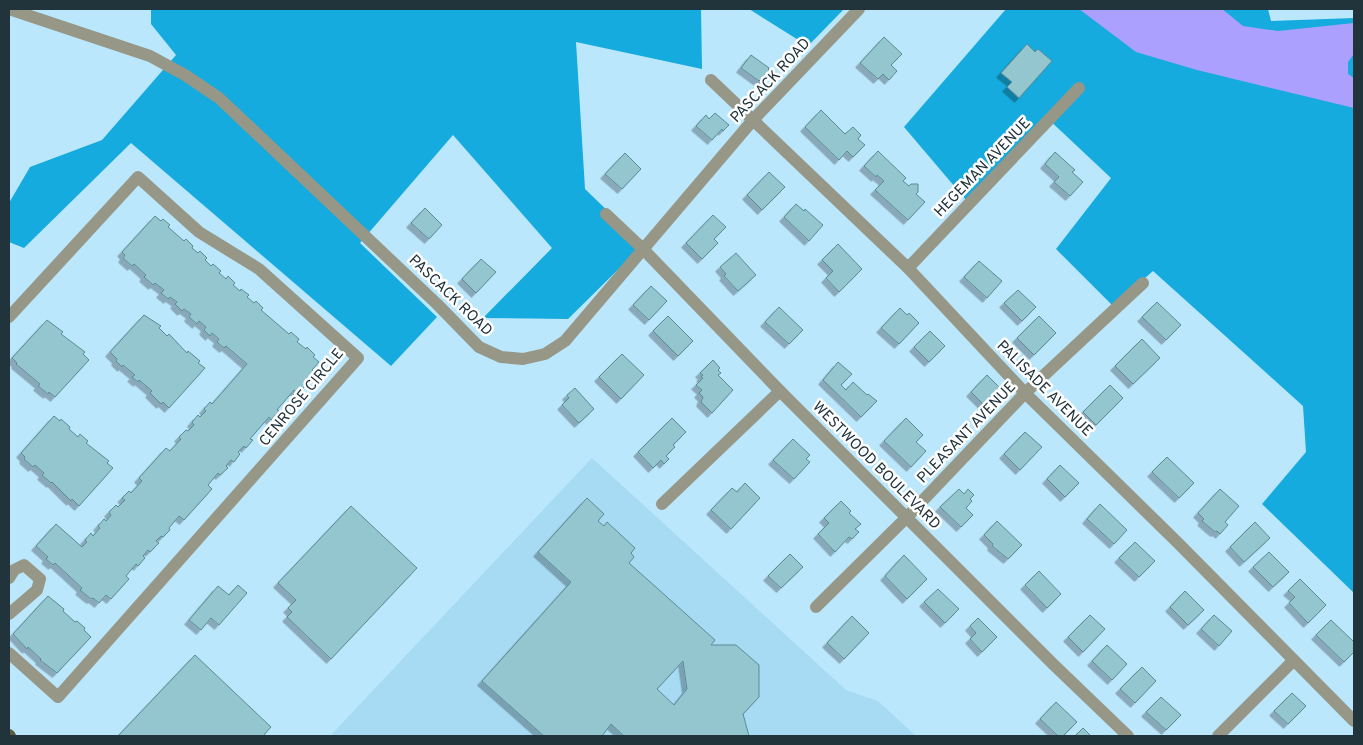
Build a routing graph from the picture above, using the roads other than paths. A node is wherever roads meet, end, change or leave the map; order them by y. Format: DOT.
graph roads {
  1 [pos="9,9"];
  2 [pos="859,9"];
  3 [pos="711,80"];
  4 [pos="1079,88"];
  5 [pos="752,120"];
  6 [pos="606,214"];
  7 [pos="643,248"];
  8 [pos="908,268"];
  9 [pos="1143,283"];
  10 [pos="9,317"];
  11 [pos="780,391"];
  12 [pos="1025,393"];
  13 [pos="662,504"];
  14 [pos="907,517"];
  15 [pos="9,578"];
  16 [pos="816,608"];
  17 [pos="9,614"];
  18 [pos="9,653"];
  19 [pos="1294,661"];
  20 [pos="1354,721"];
  21 [pos="1128,736"];
  22 [pos="1218,736"];
  1 -- 7 [label="street, PASCACK ROAD"];
  2 -- 5 [label="street, PASCACK ROAD"];
  3 -- 5 [label="street, PALISADE AVENUE"];
  4 -- 8 [label="street, HEGEMAN AVENUE"];
  5 -- 7 [label="street, PASCACK ROAD"];
  5 -- 8 [label="street, PALISADE AVENUE"];
  6 -- 7 [label="street, WESTWOOD BOULEVARD"];
  7 -- 11 [label="street, WESTWOOD BOULEVARD"];
  8 -- 12 [label="street, PALISADE AVENUE"];
  9 -- 12 [label="street, PLEASANT AVENUE"];
  10 -- 18 [label="street, CENROSE CIRCLE"];
  11 -- 13 [label="street"];
  11 -- 14 [label="street, WESTWOOD BOULEVARD"];
  12 -- 14 [label="street, PLEASANT AVENUE"];
  12 -- 19 [label="street, PALISADE AVENUE"];
  14 -- 16 [label="street, PLEASANT AVENUE"];
  14 -- 21 [label="street, WESTWOOD BOULEVARD"];
  15 -- 17 [label="street"];
  19 -- 20 [label="street, PALISADE AVENUE"];
  19 -- 22 [label="street"];
}
